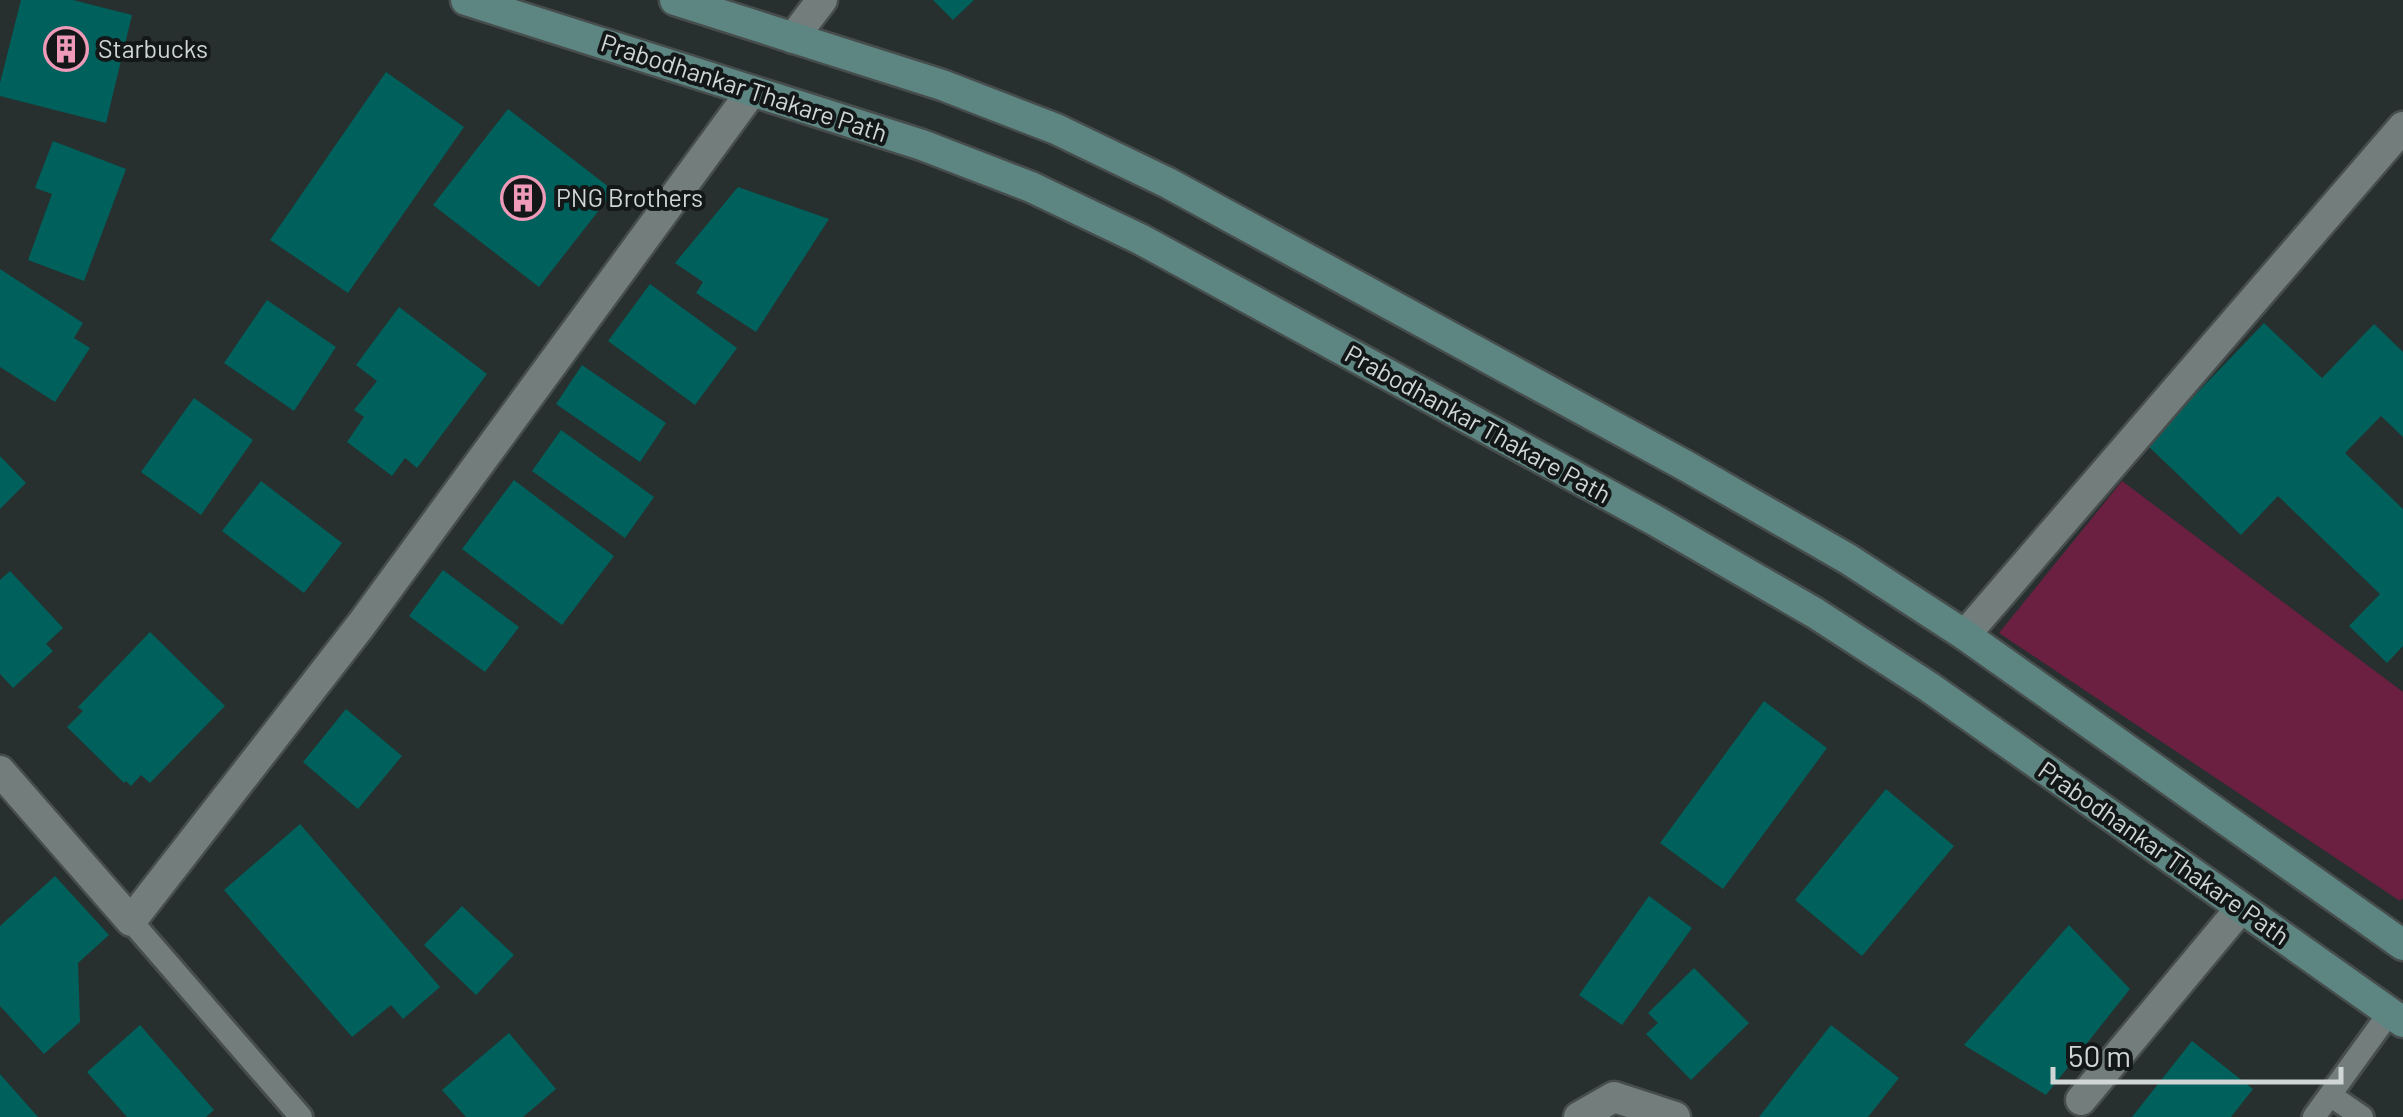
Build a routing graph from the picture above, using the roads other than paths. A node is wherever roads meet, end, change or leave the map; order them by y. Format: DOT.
graph roads {
  1 [pos="466,0"];
  2 [pos="674,0"];
  3 [pos="822,0"];
  4 [pos="794,38"];
  5 [pos="752,91"];
  6 [pos="2403,127"];
  7 [pos="1965,635"];
  8 [pos="0,770"];
  9 [pos="2241,908"];
  10 [pos="131,922"];
  11 [pos="2403,945"];
  12 [pos="2396,1017"];
  13 [pos="2330,1095"];
  14 [pos="2081,1100"];
  15 [pos="301,1117"];
  16 [pos="1579,1117"];
  17 [pos="1674,1117"];
  18 [pos="2314,1117"];
  19 [pos="2362,1117"];
  1 -- 5 [label="main road, Prabodhankar Thakare Path"];
  2 -- 4 [label="main road"];
  3 -- 4 [label="street"];
  4 -- 7 [label="main road"];
  5 -- 9 [label="main road, Prabodhankar Thakare Path"];
  5 -- 10 [label="street"];
  6 -- 7 [label="street"];
  7 -- 11 [label="main road"];
  8 -- 10 [label="street"];
  9 -- 12 [label="main road, Prabodhankar Thakare Path"];
  9 -- 14 [label="street"];
  10 -- 15 [label="lane"];
  12 -- 13 [label="lane"];
  13 -- 18 [label="lane"];
  13 -- 19 [label="lane"];
  16 -- 17 [label="street"];
}
